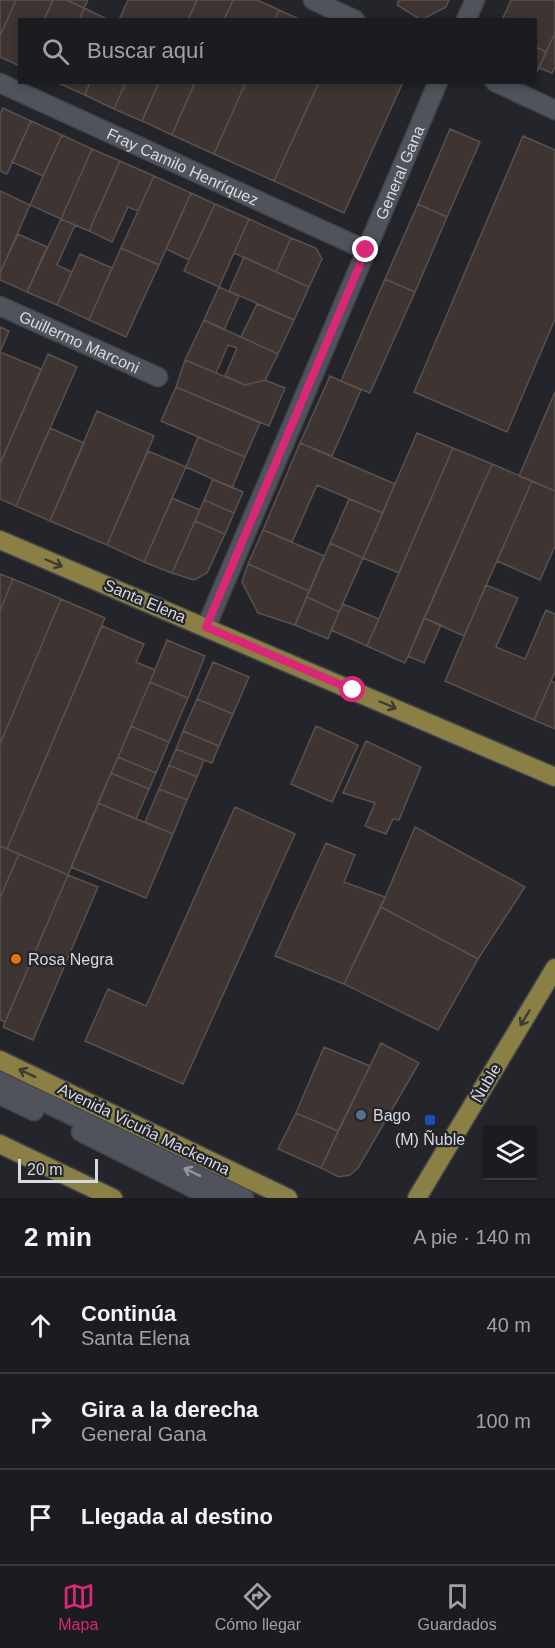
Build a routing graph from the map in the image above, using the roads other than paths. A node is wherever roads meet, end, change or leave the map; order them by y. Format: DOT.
graph roads {
  1 [pos="313,0"];
  2 [pos="475,0"];
  3 [pos="351,18"];
  4 [pos="467,18"];
  5 [pos="0,83"];
  6 [pos="437,84"];
  7 [pos="499,84"];
  8 [pos="555,110"];
  9 [pos="366,250"];
  10 [pos="0,306"];
  11 [pos="158,377"];
  12 [pos="0,540"];
  13 [pos="206,627"];
  14 [pos="555,777"];
  15 [pos="555,968"];
  16 [pos="0,1060"];
  17 [pos="0,1081"];
  18 [pos="0,1095"];
  19 [pos="0,1144"];
  20 [pos="113,1198"];
  21 [pos="213,1198"];
  22 [pos="244,1198"];
  23 [pos="288,1198"];
  24 [pos="417,1198"];
  1 -- 3 [label="street"];
  2 -- 4 [label="street"];
  5 -- 9 [label="street, Fray Camilo Henríquez"];
  6 -- 9 [label="street, General Gana"];
  7 -- 8 [label="street"];
  9 -- 13 [label="street, General Gana"];
  10 -- 11 [label="street, Guillermo Marconi"];
  12 -- 13 [label="main road, Santa Elena, one-way"];
  13 -- 14 [label="main road, Santa Elena, one-way"];
  15 -- 24 [label="main road, Ñuble, one-way"];
  23 -- 16 [label="main road, Avenida Vicuña Mackenna, one-way"];
  22 -- 17 [label="street, one-way"];
  18 -- 21 [label="street"];
  19 -- 20 [label="main road"];
}
